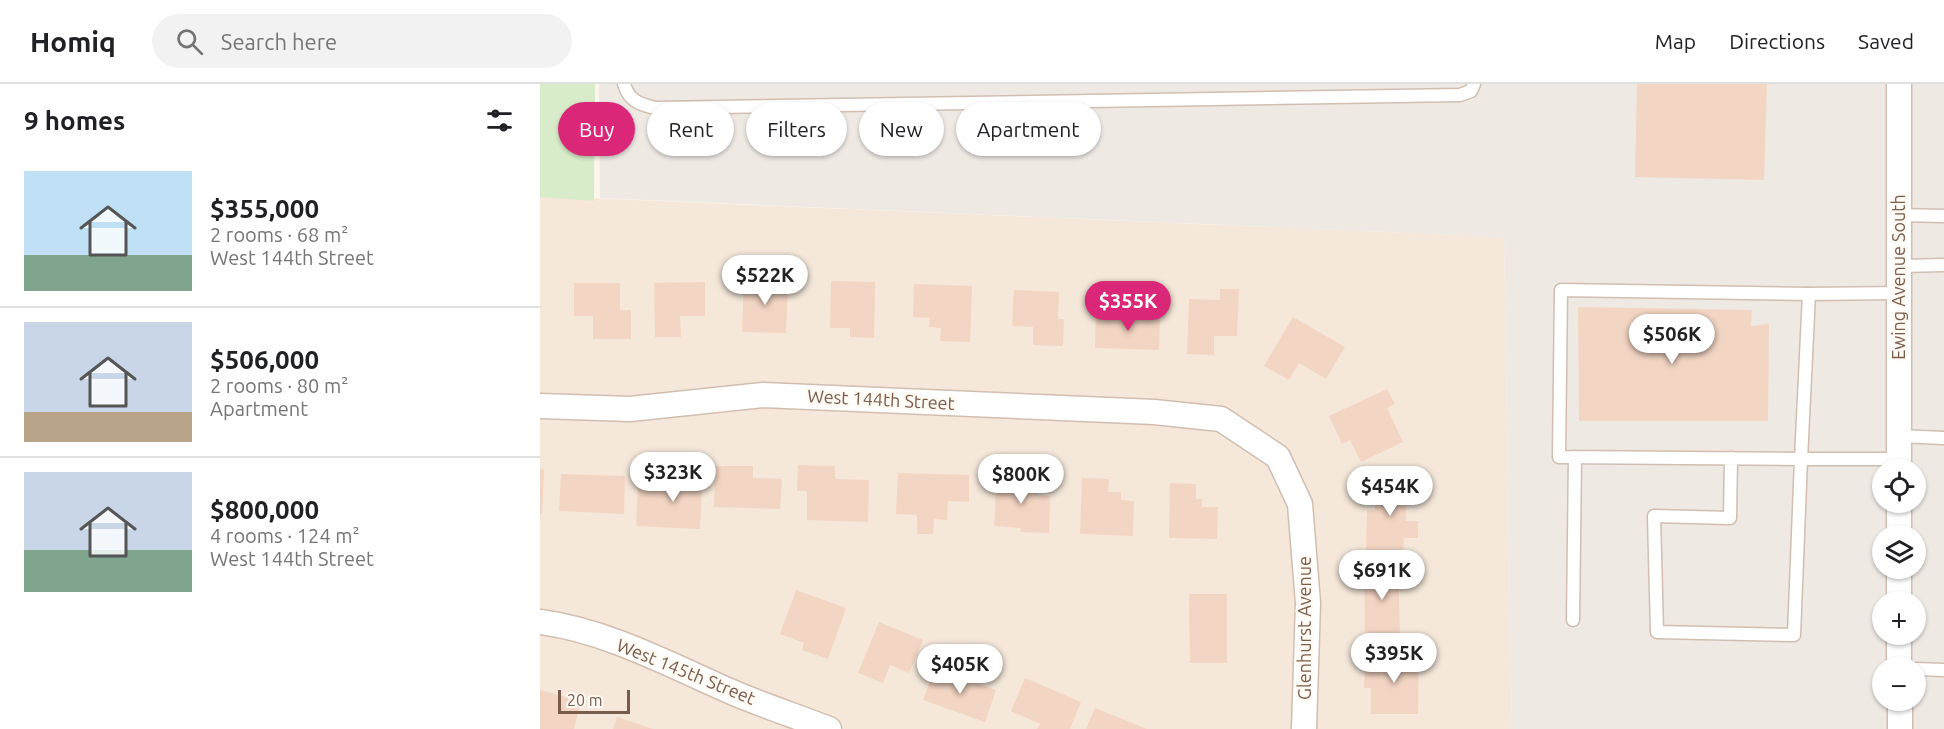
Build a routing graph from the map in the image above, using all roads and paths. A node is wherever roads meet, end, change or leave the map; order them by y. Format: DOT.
graph roads {
  1 [pos="624,84"];
  2 [pos="1474,84"];
  3 [pos="1899,84"];
  4 [pos="1899,215"];
  5 [pos="1944,216"];
  6 [pos="1944,265"];
  7 [pos="1899,266"];
  8 [pos="1899,293"];
  9 [pos="1809,294"];
  10 [pos="540,406"];
  11 [pos="1221,419"];
  12 [pos="1944,438"];
  13 [pos="1899,455"];
  14 [pos="1575,457"];
  15 [pos="1731,458"];
  16 [pos="1801,459"];
  17 [pos="1573,620"];
  18 [pos="540,622"];
  19 [pos="1926,669"];
  20 [pos="1944,670"];
  21 [pos="1900,711"];
  22 [pos="829,729"];
  23 [pos="1304,729"];
  24 [pos="1900,729"];
  1 -- 2 [label="lane"];
  3 -- 4 [label="street, Ewing Avenue South"];
  4 -- 5 [label="lane"];
  4 -- 7 [label="street, Ewing Avenue South"];
  6 -- 7 [label="lane"];
  7 -- 8 [label="street, Ewing Avenue South"];
  8 -- 9 [label="lane"];
  8 -- 13 [label="street, Ewing Avenue South"];
  9 -- 14 [label="lane"];
  9 -- 16 [label="lane"];
  10 -- 11 [label="street, West 144th Street"];
  11 -- 23 [label="street, Glenhurst Avenue"];
  12 -- 13 [label="lane"];
  13 -- 16 [label="lane"];
  14 -- 15 [label="lane"];
  14 -- 17 [label="lane"];
  15 -- 16 [label="lane"];
  15 -- 16 [label="lane"];
  18 -- 22 [label="street, West 145th Street"];
  19 -- 20 [label="lane"];
  21 -- 24 [label="street"];
}
